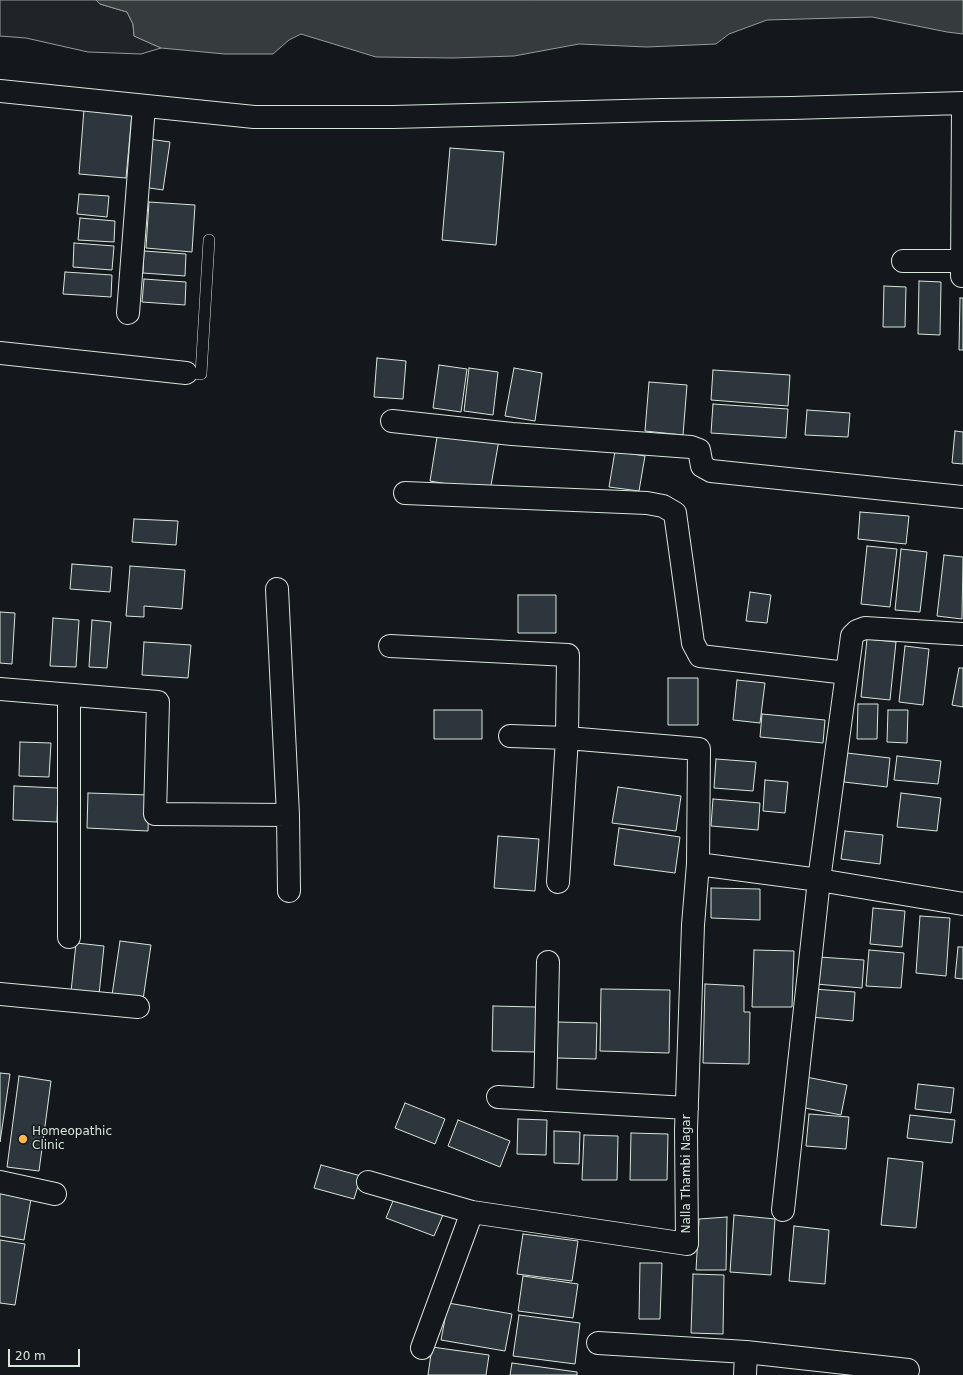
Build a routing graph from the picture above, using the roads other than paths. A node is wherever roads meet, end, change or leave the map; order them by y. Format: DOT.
graph roads {
  1 [pos="0,92"];
  2 [pos="963,103"];
  3 [pos="144,106"];
  4 [pos="209,240"];
  5 [pos="903,261"];
  6 [pos="962,261"];
  7 [pos="962,276"];
  8 [pos="128,314"];
  9 [pos="0,354"];
  10 [pos="186,373"];
  11 [pos="392,421"];
  12 [pos="404,493"];
  13 [pos="963,497"];
  14 [pos="277,589"];
  15 [pos="963,634"];
  16 [pos="390,646"];
  17 [pos="847,673"];
  18 [pos="0,689"];
  19 [pos="69,694"];
  20 [pos="510,736"];
  21 [pos="567,738"];
  22 [pos="288,815"];
  23 [pos="698,864"];
  24 [pos="819,880"];
  25 [pos="558,882"];
  26 [pos="289,891"];
  27 [pos="963,904"];
  28 [pos="69,937"];
  29 [pos="548,962"];
  30 [pos="0,994"];
  31 [pos="138,1007"];
  32 [pos="498,1098"];
  33 [pos="546,1100"];
  34 [pos="687,1108"];
  35 [pos="0,1182"];
  36 [pos="368,1182"];
  37 [pos="55,1194"];
  38 [pos="783,1210"];
  39 [pos="472,1212"];
  40 [pos="598,1343"];
  41 [pos="422,1348"];
  42 [pos="746,1352"];
  43 [pos="908,1370"];
  44 [pos="745,1375"];
  1 -- 3 [label="street"];
  2 -- 3 [label="street"];
  2 -- 6 [label="street"];
  3 -- 8 [label="street"];
  4 -- 10 [label="lane"];
  5 -- 6 [label="street"];
  6 -- 7 [label="street"];
  9 -- 10 [label="street"];
  11 -- 13 [label="street"];
  12 -- 17 [label="street"];
  14 -- 22 [label="street"];
  15 -- 17 [label="street"];
  16 -- 21 [label="street"];
  17 -- 24 [label="street"];
  18 -- 19 [label="street"];
  19 -- 22 [label="street"];
  19 -- 28 [label="street"];
  20 -- 21 [label="street"];
  21 -- 23 [label="street, Nalla Thambi Nagar"];
  21 -- 25 [label="street"];
  22 -- 26 [label="street"];
  23 -- 24 [label="street"];
  23 -- 34 [label="street, Nalla Thambi Nagar"];
  24 -- 27 [label="street"];
  24 -- 38 [label="street"];
  29 -- 33 [label="street"];
  30 -- 31 [label="street"];
  32 -- 33 [label="street"];
  33 -- 34 [label="street"];
  34 -- 39 [label="street, Nalla Thambi Nagar"];
  35 -- 37 [label="street"];
  36 -- 39 [label="street"];
  39 -- 41 [label="street"];
  40 -- 42 [label="street"];
  42 -- 43 [label="street"];
  42 -- 44 [label="street"];
}
